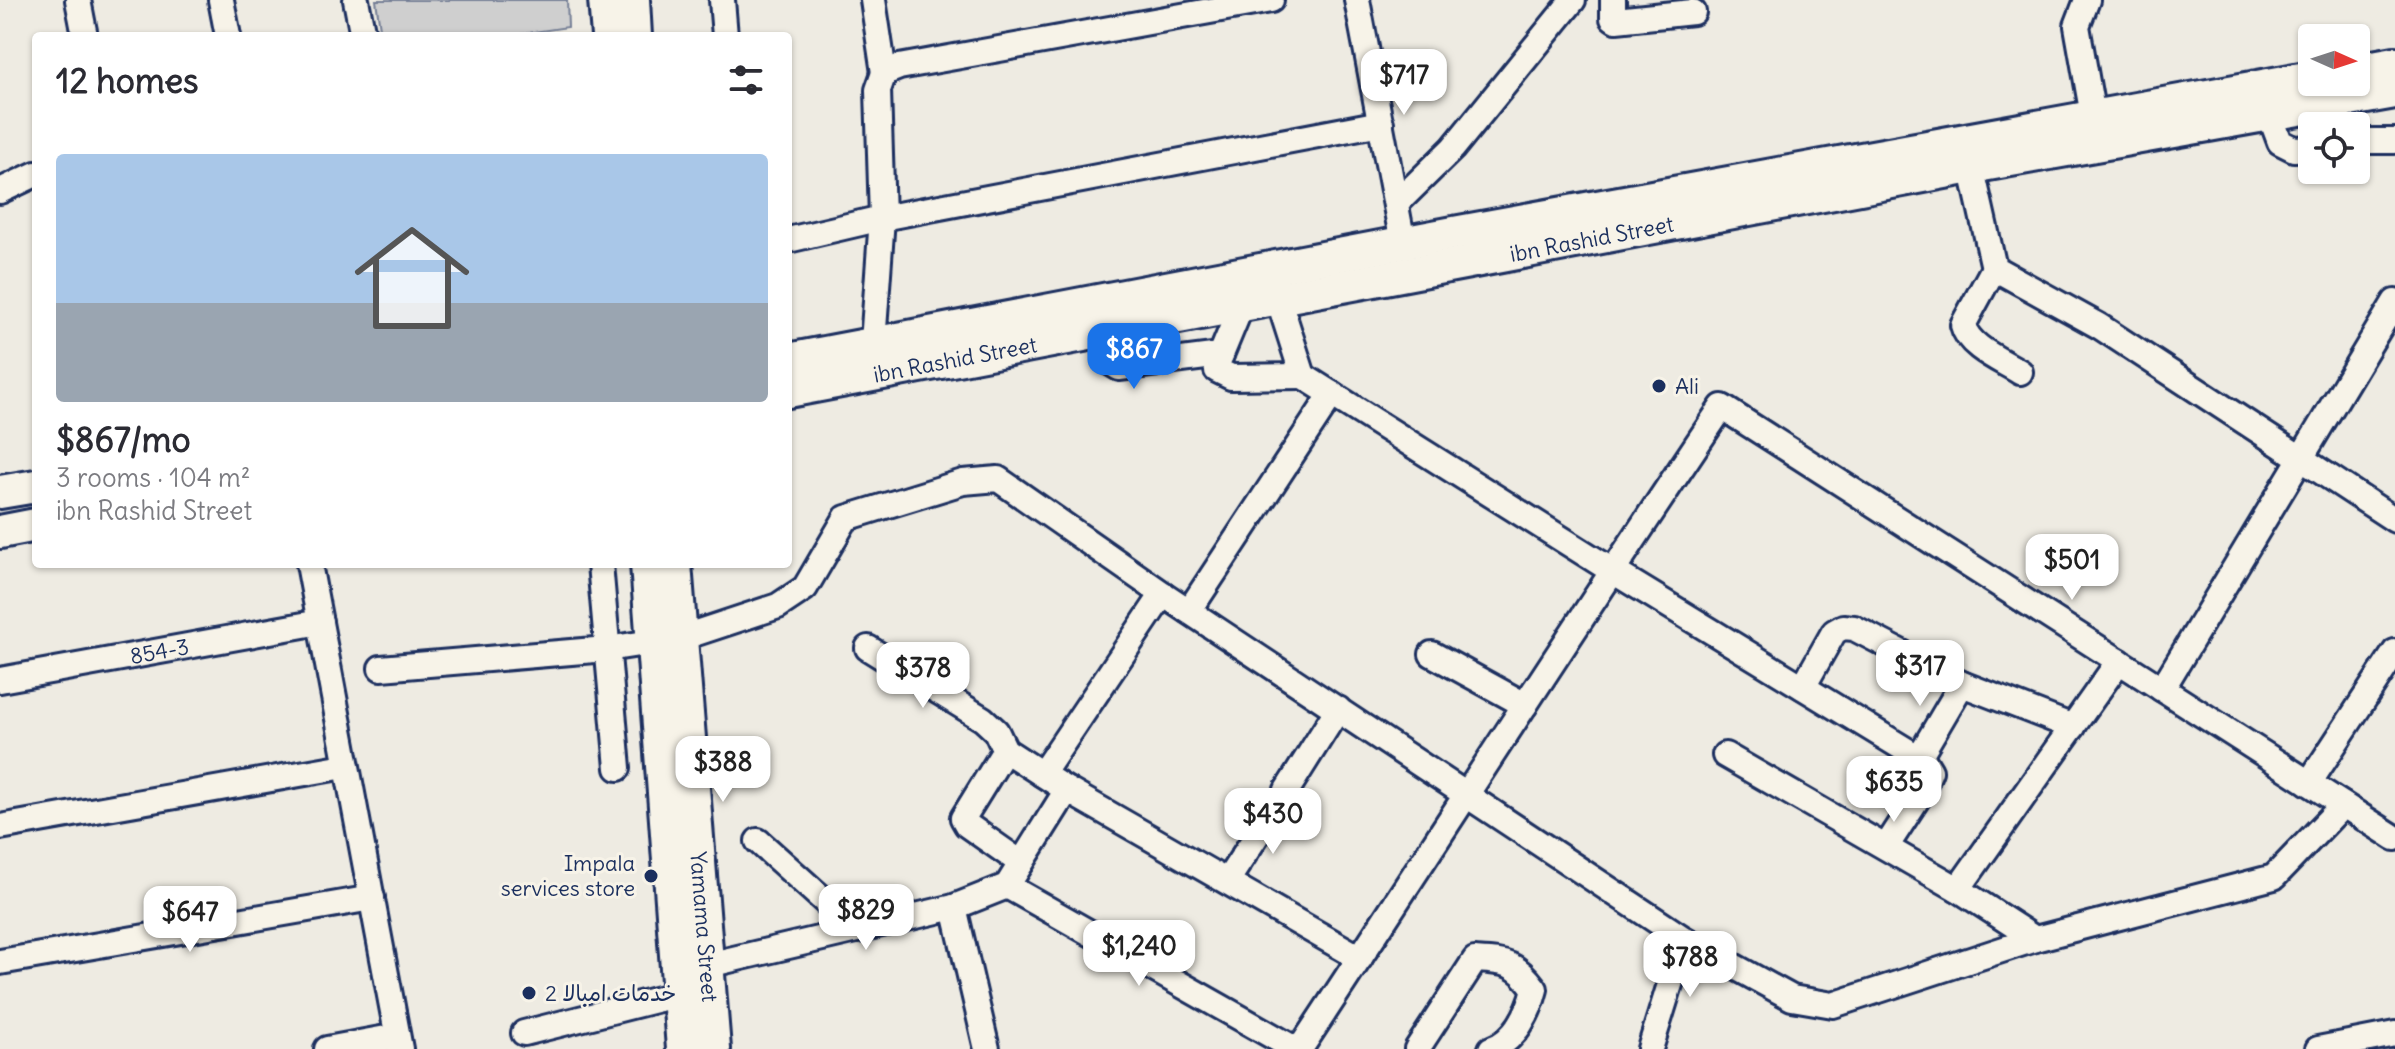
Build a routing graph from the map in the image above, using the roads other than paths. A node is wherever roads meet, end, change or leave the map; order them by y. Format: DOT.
graph roads {
  1 [pos="78,0"];
  2 [pos="221,0"];
  3 [pos="356,0"];
  4 [pos="605,0"];
  5 [pos="633,0"];
  6 [pos="722,0"];
  7 [pos="873,0"];
  8 [pos="1271,0"];
  9 [pos="1357,0"];
  10 [pos="1573,0"];
  11 [pos="1613,0"];
  12 [pos="2087,0"];
  13 [pos="1693,12"];
  14 [pos="84,32"];
  15 [pos="227,32"];
  16 [pos="362,32"];
  17 [pos="608,32"];
  18 [pos="635,32"];
  19 [pos="725,32"];
  20 [pos="2395,63"];
  21 [pos="2370,67"];
  22 [pos="884,73"];
  23 [pos="2298,79"];
  24 [pos="2395,92"];
  25 [pos="2270,115"];
  26 [pos="2093,116"];
  27 [pos="1381,123"];
  28 [pos="2370,139"];
  29 [pos="2395,141"];
  30 [pos="2298,149"];
  31 [pos="1969,154"];
  32 [pos="32,176"];
  33 [pos="0,191"];
  34 [pos="1396,204"];
  35 [pos="882,218"];
  36 [pos="792,239"];
  37 [pos="1403,243"];
  38 [pos="1994,268"];
  39 [pos="1273,283"];
  40 [pos="2395,302"];
  41 [pos="1242,304"];
  42 [pos="1102,331"];
  43 [pos="873,343"];
  44 [pos="1221,355"];
  45 [pos="792,359"];
  46 [pos="2020,372"];
  47 [pos="1303,376"];
  48 [pos="792,390"];
  49 [pos="1332,394"];
  50 [pos="2299,459"];
  51 [pos="32,487"];
  52 [pos="0,492"];
  53 [pos="2395,520"];
  54 [pos="32,526"];
  55 [pos="0,532"];
  56 [pos="310,568"];
  57 [pos="600,568"];
  58 [pos="648,568"];
  59 [pos="675,568"];
  60 [pos="1611,570"];
  61 [pos="1163,594"];
  62 [pos="1189,611"];
  63 [pos="320,622"];
  64 [pos="667,640"];
  65 [pos="868,648"];
  66 [pos="607,649"];
  67 [pos="2395,652"];
  68 [pos="1432,654"];
  69 [pos="2119,661"];
  70 [pos="381,668"];
  71 [pos="0,680"];
  72 [pos="1962,684"];
  73 [pos="1803,687"];
  74 [pos="2162,689"];
  75 [pos="1525,705"];
  76 [pos="1338,709"];
  77 [pos="2073,727"];
  78 [pos="1005,750"];
  79 [pos="1725,755"];
  80 [pos="1919,757"];
  81 [pos="345,766"];
  82 [pos="618,768"];
  83 [pos="1042,774"];
  84 [pos="2309,783"];
  85 [pos="1067,790"];
  86 [pos="1468,794"];
  87 [pos="2343,805"];
  88 [pos="0,827"];
  89 [pos="2395,838"];
  90 [pos="758,841"];
  91 [pos="1886,847"];
  92 [pos="1021,863"];
  93 [pos="1227,881"];
  94 [pos="1007,886"];
  95 [pos="1958,889"];
  96 [pos="372,898"];
  97 [pos="954,907"];
  98 [pos="857,930"];
  99 [pos="1684,939"];
  100 [pos="2035,939"];
  101 [pos="1360,958"];
  102 [pos="0,962"];
  103 [pos="708,965"];
  104 [pos="679,994"];
  105 [pos="524,1033"];
  106 [pos="2395,1034"];
  107 [pos="399,1042"];
  108 [pos="327,1049"];
  109 [pos="683,1049"];
  110 [pos="714,1049"];
  111 [pos="987,1049"];
  112 [pos="1298,1049"];
  113 [pos="1417,1049"];
  114 [pos="1491,1049"];
  115 [pos="1650,1049"];
  116 [pos="2318,1049"];
  1 -- 14 [label="street"];
  2 -- 15 [label="street"];
  3 -- 16 [label="street"];
  4 -- 17 [label="main road"];
  5 -- 18 [label="main road"];
  6 -- 19 [label="street"];
  7 -- 22 [label="street"];
  8 -- 22 [label="street"];
  9 -- 27 [label="street"];
  10 -- 34 [label="street"];
  11 -- 13 [label="street"];
  12 -- 26 [label="street"];
  20 -- 21 [label="main road"];
  22 -- 35 [label="street"];
  23 -- 26 [label="main road, ibn Rashid Street"];
  24 -- 25 [label="main road, ibn Rashid Street"];
  25 -- 30 [label="street"];
  25 -- 31 [label="main road, ibn Rashid Street"];
  26 -- 31 [label="main road, ibn Rashid Street"];
  27 -- 34 [label="street"];
  27 -- 35 [label="street"];
  28 -- 29 [label="street"];
  31 -- 37 [label="main road, ibn Rashid Street"];
  31 -- 38 [label="street"];
  31 -- 39 [label="main road, ibn Rashid Street"];
  32 -- 33 [label="street"];
  34 -- 37 [label="street"];
  35 -- 36 [label="street"];
  35 -- 43 [label="street"];
  37 -- 39 [label="main road, ibn Rashid Street"];
  38 -- 46 [label="street"];
  38 -- 50 [label="street"];
  39 -- 41 [label="main road, ibn Rashid Street"];
  39 -- 43 [label="main road, ibn Rashid Street"];
  39 -- 47 [label="street"];
  40 -- 50 [label="street"];
  41 -- 42 [label="main road, ibn Rashid Street"];
  41 -- 44 [label="street"];
  42 -- 44 [label="street"];
  42 -- 48 [label="main road, ibn Rashid Street"];
  43 -- 45 [label="main road, ibn Rashid Street"];
  44 -- 47 [label="street"];
  47 -- 49 [label="street"];
  49 -- 60 [label="street"];
  49 -- 62 [label="street"];
  50 -- 53 [label="street"];
  50 -- 74 [label="street"];
  51 -- 52 [label="main road"];
  54 -- 55 [label="main road"];
  56 -- 63 [label="street"];
  57 -- 66 [label="street"];
  58 -- 64 [label="main road, Yamama Street"];
  59 -- 64 [label="main road, Yamama Street"];
  60 -- 69 [label="street"];
  60 -- 73 [label="street"];
  60 -- 75 [label="street"];
  61 -- 62 [label="street"];
  61 -- 64 [label="street"];
  61 -- 83 [label="street"];
  62 -- 76 [label="street"];
  63 -- 71 [label="street, 854-3"];
  63 -- 81 [label="street"];
  64 -- 66 [label="street"];
  64 -- 103 [label="main road, Yamama Street"];
  64 -- 104 [label="main road, Yamama Street"];
  65 -- 78 [label="street"];
  66 -- 70 [label="street"];
  66 -- 82 [label="street"];
  67 -- 84 [label="street"];
  68 -- 75 [label="street"];
  69 -- 74 [label="street"];
  69 -- 77 [label="street"];
  72 -- 73 [label="street"];
  72 -- 77 [label="street"];
  72 -- 80 [label="street"];
  73 -- 80 [label="street"];
  74 -- 84 [label="street"];
  75 -- 86 [label="street"];
  76 -- 86 [label="street"];
  76 -- 93 [label="street"];
  77 -- 95 [label="street"];
  78 -- 83 [label="street"];
  78 -- 92 [label="street"];
  79 -- 91 [label="street"];
  80 -- 91 [label="street"];
  81 -- 88 [label="street"];
  81 -- 96 [label="street"];
  83 -- 85 [label="street"];
  84 -- 87 [label="street"];
  85 -- 92 [label="street"];
  85 -- 93 [label="street"];
  86 -- 99 [label="street"];
  86 -- 101 [label="street"];
  87 -- 89 [label="street"];
  87 -- 100 [label="street"];
  90 -- 98 [label="street"];
  91 -- 95 [label="street"];
  92 -- 94 [label="street"];
  93 -- 101 [label="street"];
  94 -- 97 [label="street"];
  94 -- 112 [label="street"];
  95 -- 100 [label="street"];
  96 -- 102 [label="street"];
  96 -- 107 [label="street"];
  97 -- 98 [label="street"];
  97 -- 111 [label="street"];
  98 -- 103 [label="street"];
  99 -- 100 [label="street"];
  99 -- 115 [label="street"];
  101 -- 112 [label="street"];
  103 -- 110 [label="main road, Yamama Street"];
  104 -- 105 [label="street"];
  104 -- 109 [label="main road, Yamama Street"];
  106 -- 116 [label="street"];
  107 -- 108 [label="street"];
  113 -- 114 [label="street"];
}
